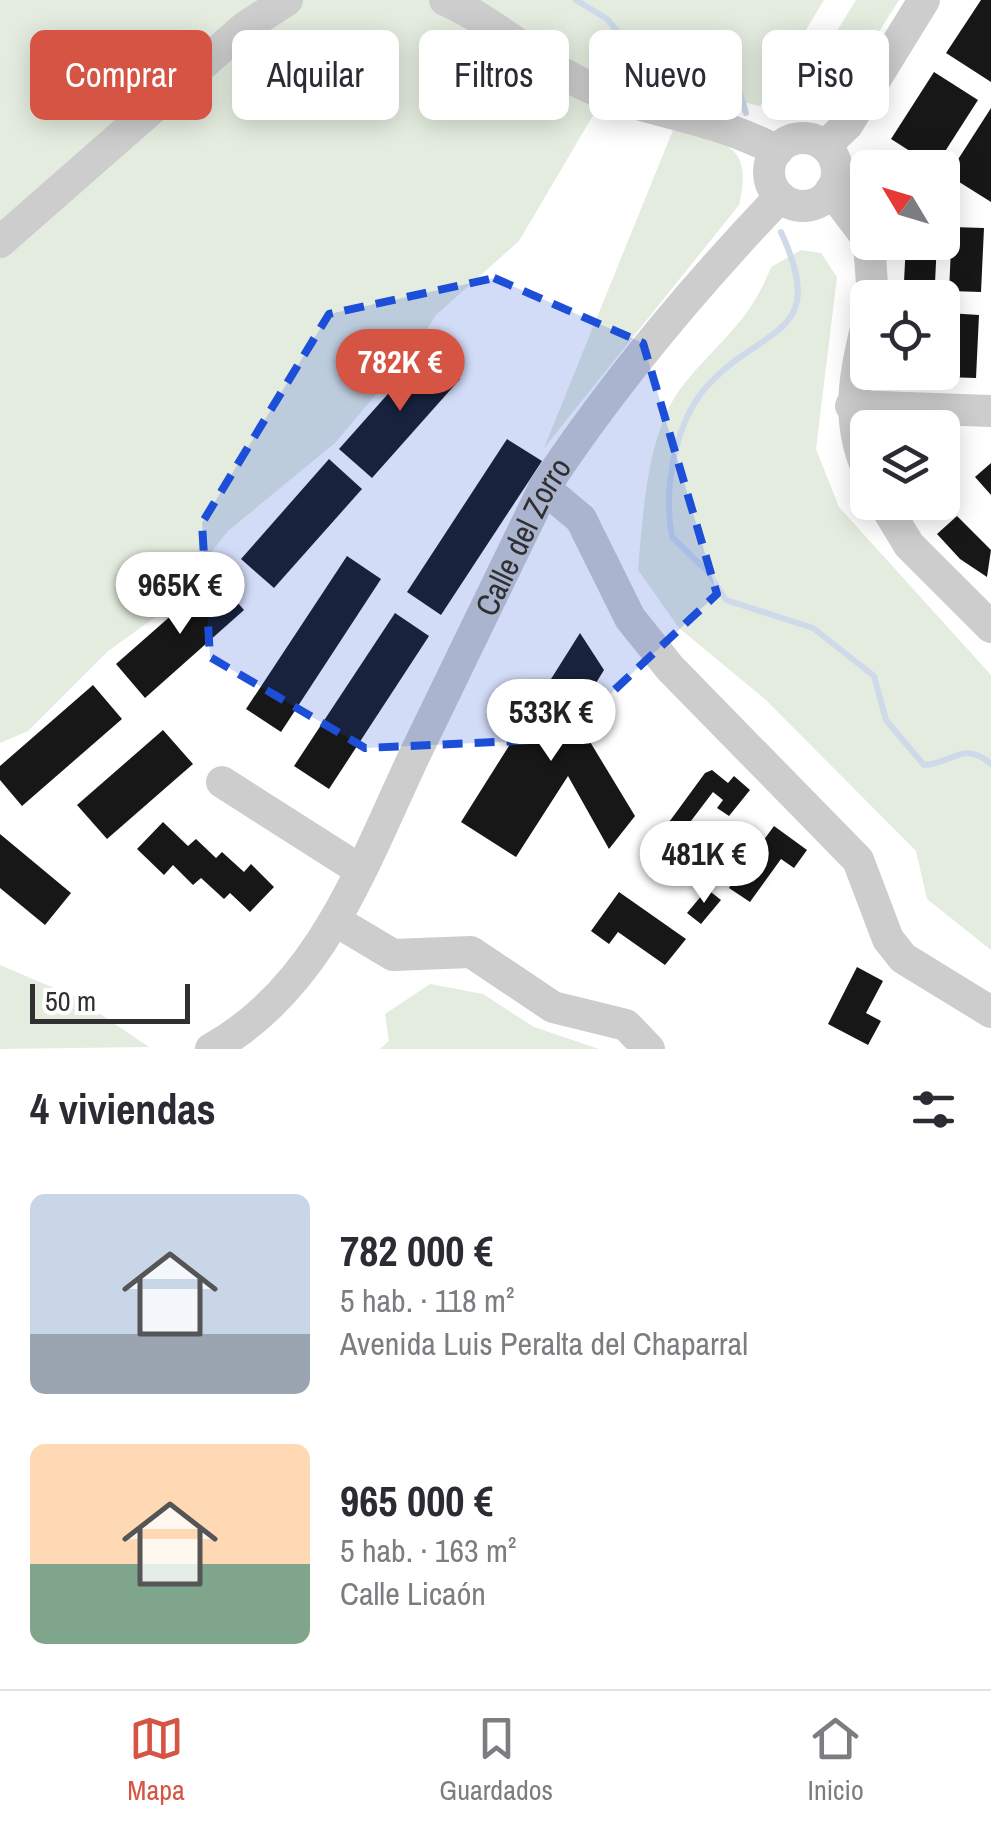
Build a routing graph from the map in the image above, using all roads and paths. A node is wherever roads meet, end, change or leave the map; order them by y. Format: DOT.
graph roads {
  1 [pos="287,0"];
  2 [pos="924,0"];
  3 [pos="449,1"];
  4 [pos="825,146"];
  5 [pos="777,151"];
  6 [pos="831,190"];
  7 [pos="780,198"];
  8 [pos="850,216"];
  9 [pos="0,242"];
  10 [pos="854,390"];
  11 [pos="851,406"];
  12 [pos="851,410"];
  13 [pos="991,412"];
  14 [pos="544,488"];
  15 [pos="895,520"];
  16 [pos="991,627"];
  17 [pos="222,782"];
  18 [pos="360,870"];
  19 [pos="336,921"];
  20 [pos="991,1012"];
  21 [pos="212,1049"];
  22 [pos="649,1049"];
  1 -- 9 [label="street"];
  2 -- 4 [label="street"];
  3 -- 5 [label="street"];
  4 -- 5 [label="street"];
  4 -- 6 [label="street"];
  5 -- 7 [label="street"];
  6 -- 7 [label="street"];
  6 -- 8 [label="street"];
  7 -- 14 [label="street, Calle del Zorro"];
  10 -- 11 [label="street"];
  11 -- 12 [label="street"];
  11 -- 13 [label="street"];
  14 -- 18 [label="street, Calle del Zorro"];
  14 -- 20 [label="street"];
  15 -- 16 [label="street"];
  17 -- 18 [label="street"];
  18 -- 19 [label="street, Calle del Zorro"];
  19 -- 21 [label="street, Calle del Zorro"];
  19 -- 22 [label="street"];
}
